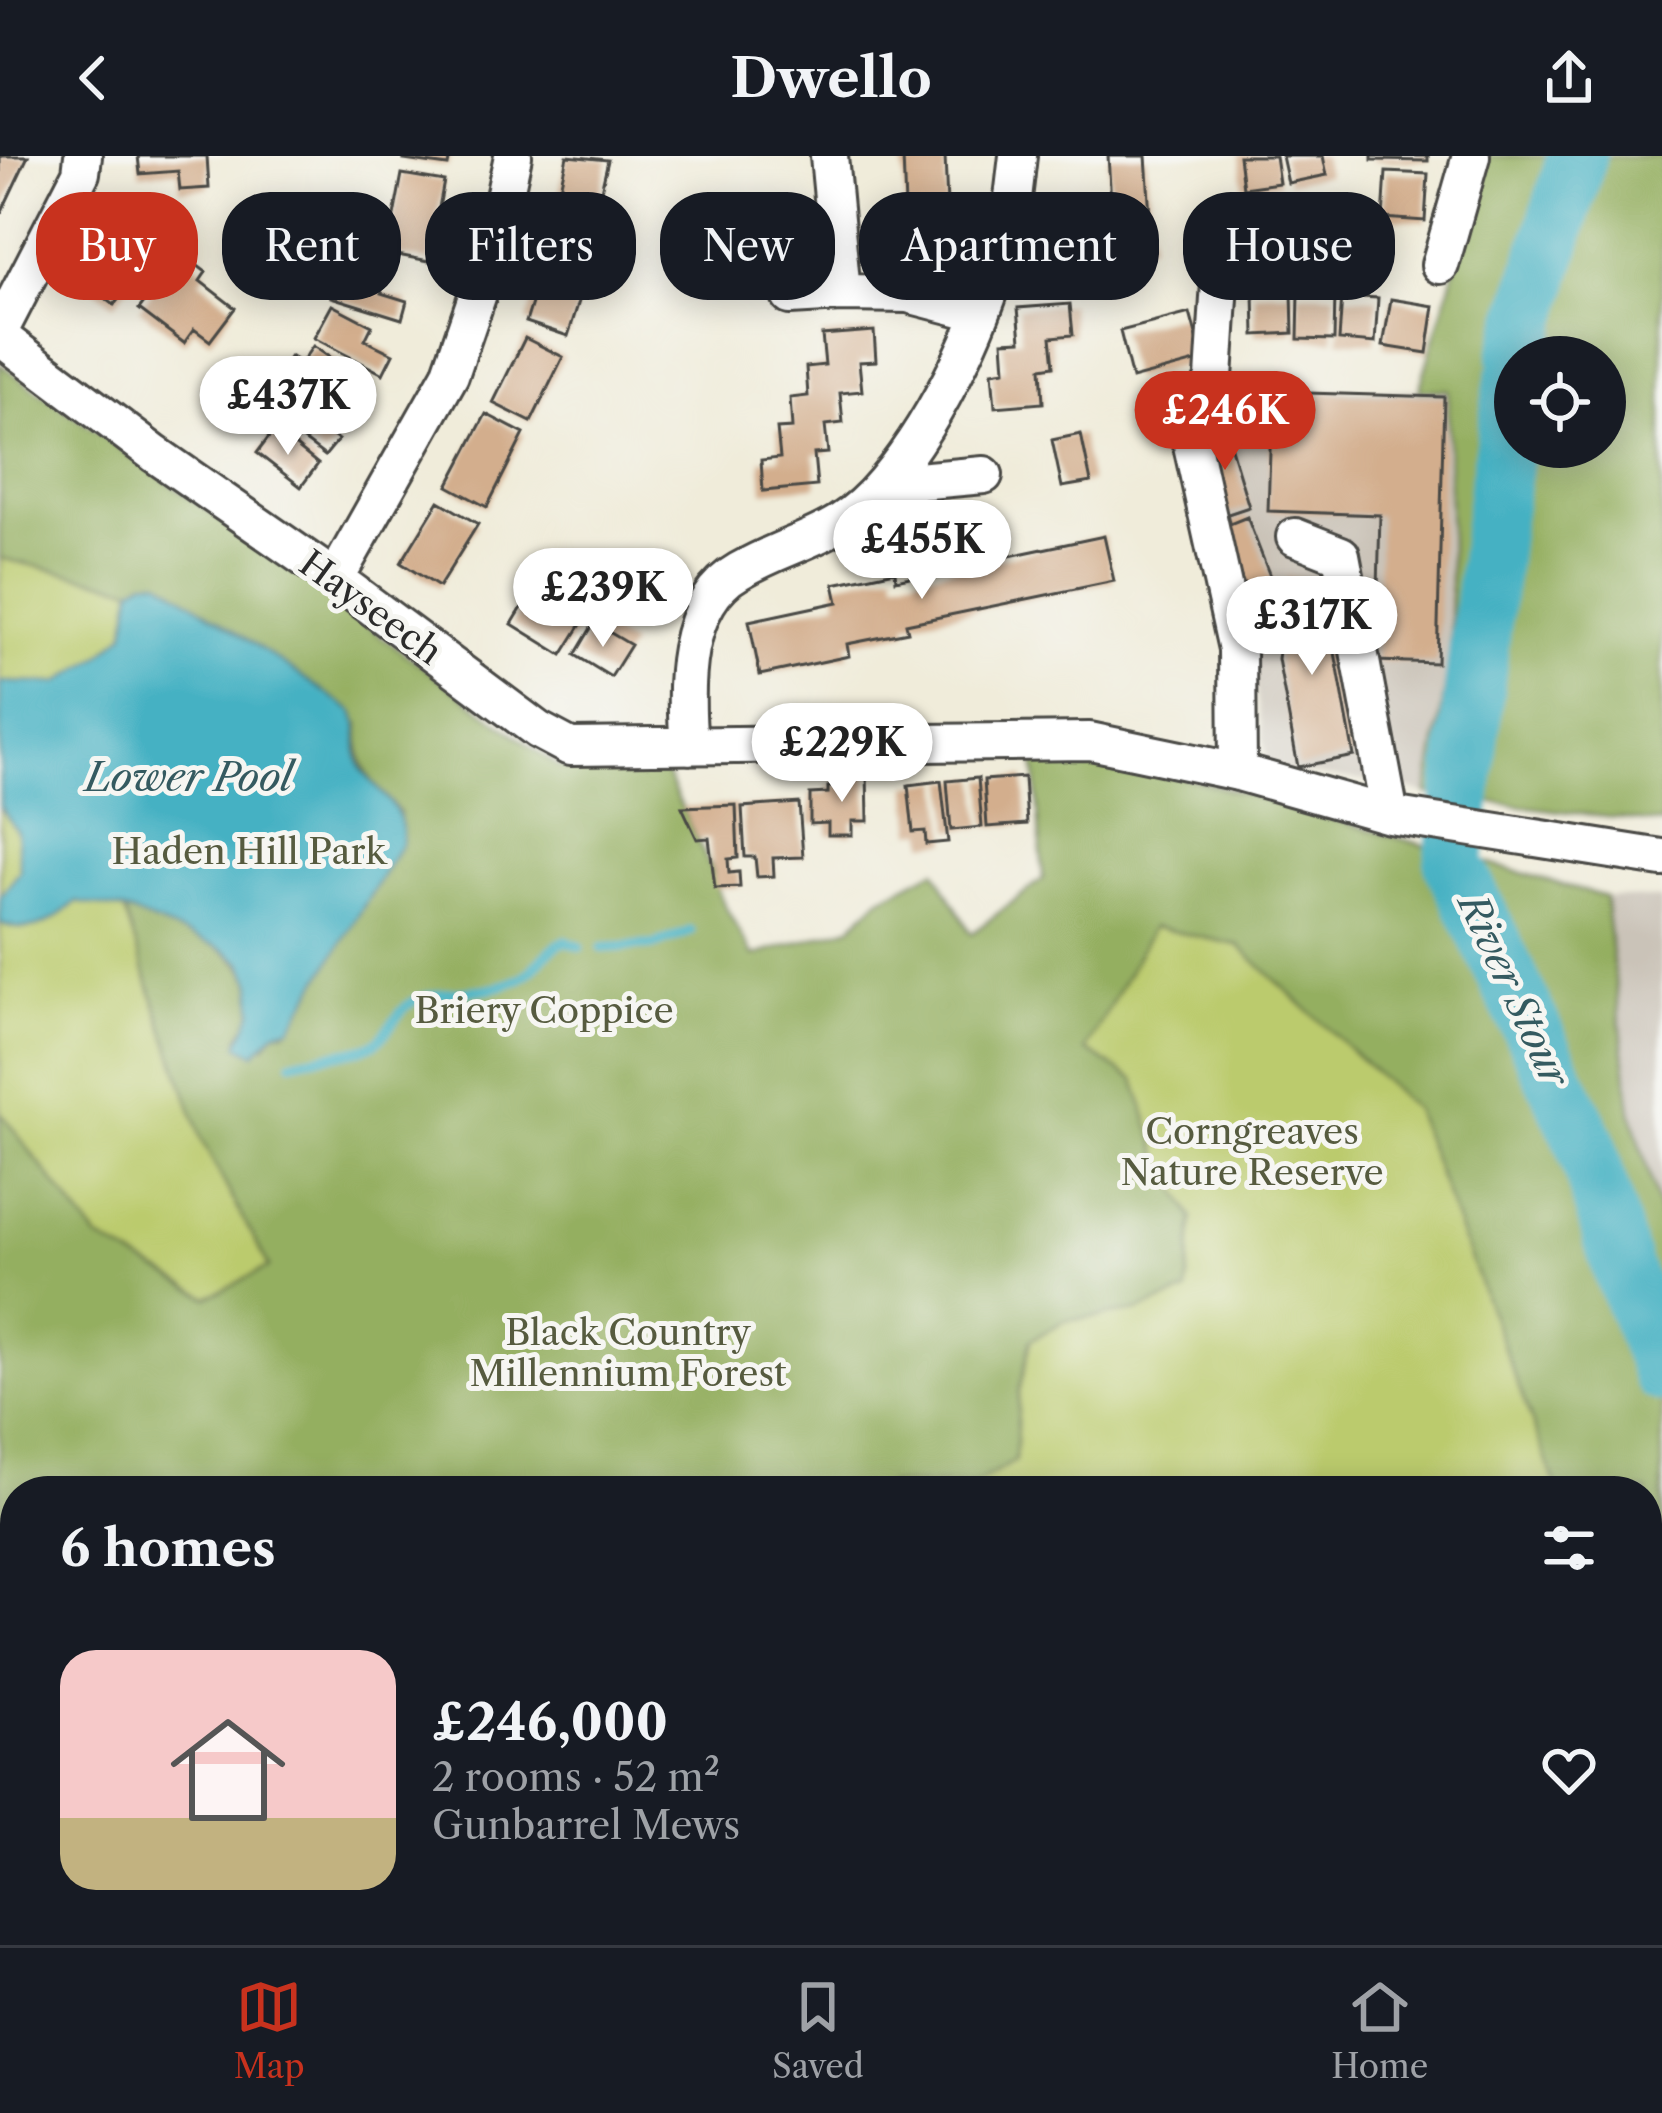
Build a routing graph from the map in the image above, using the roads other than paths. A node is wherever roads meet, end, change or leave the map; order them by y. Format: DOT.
graph roads {
  1 [pos="83,156"];
  2 [pos="513,156"];
  3 [pos="829,156"];
  4 [pos="1018,156"];
  5 [pos="1471,156"];
  6 [pos="1440,265"];
  7 [pos="835,293"];
  8 [pos="842,293"];
  9 [pos="1219,300"];
  10 [pos="981,313"];
  11 [pos="0,334"];
  12 [pos="984,475"];
  13 [pos="884,484"];
  14 [pos="1295,537"];
  15 [pos="335,578"];
  16 [pos="689,746"];
  17 [pos="1238,772"];
  18 [pos="1408,816"];
  19 [pos="1662,858"];
  1 -- 11 [label="street"];
  2 -- 15 [label="street"];
  3 -- 8 [label="street"];
  4 -- 10 [label="street"];
  5 -- 6 [label="street"];
  7 -- 8 [label="street"];
  8 -- 10 [label="street"];
  9 -- 17 [label="street"];
  10 -- 13 [label="street"];
  11 -- 15 [label="street, Hayseech"];
  12 -- 13 [label="street"];
  13 -- 16 [label="street"];
  14 -- 18 [label="street"];
  15 -- 16 [label="street, Hayseech"];
  16 -- 17 [label="street, Hayseech"];
  17 -- 18 [label="street, Hayseech"];
  18 -- 19 [label="street, Hayseech"];
}
